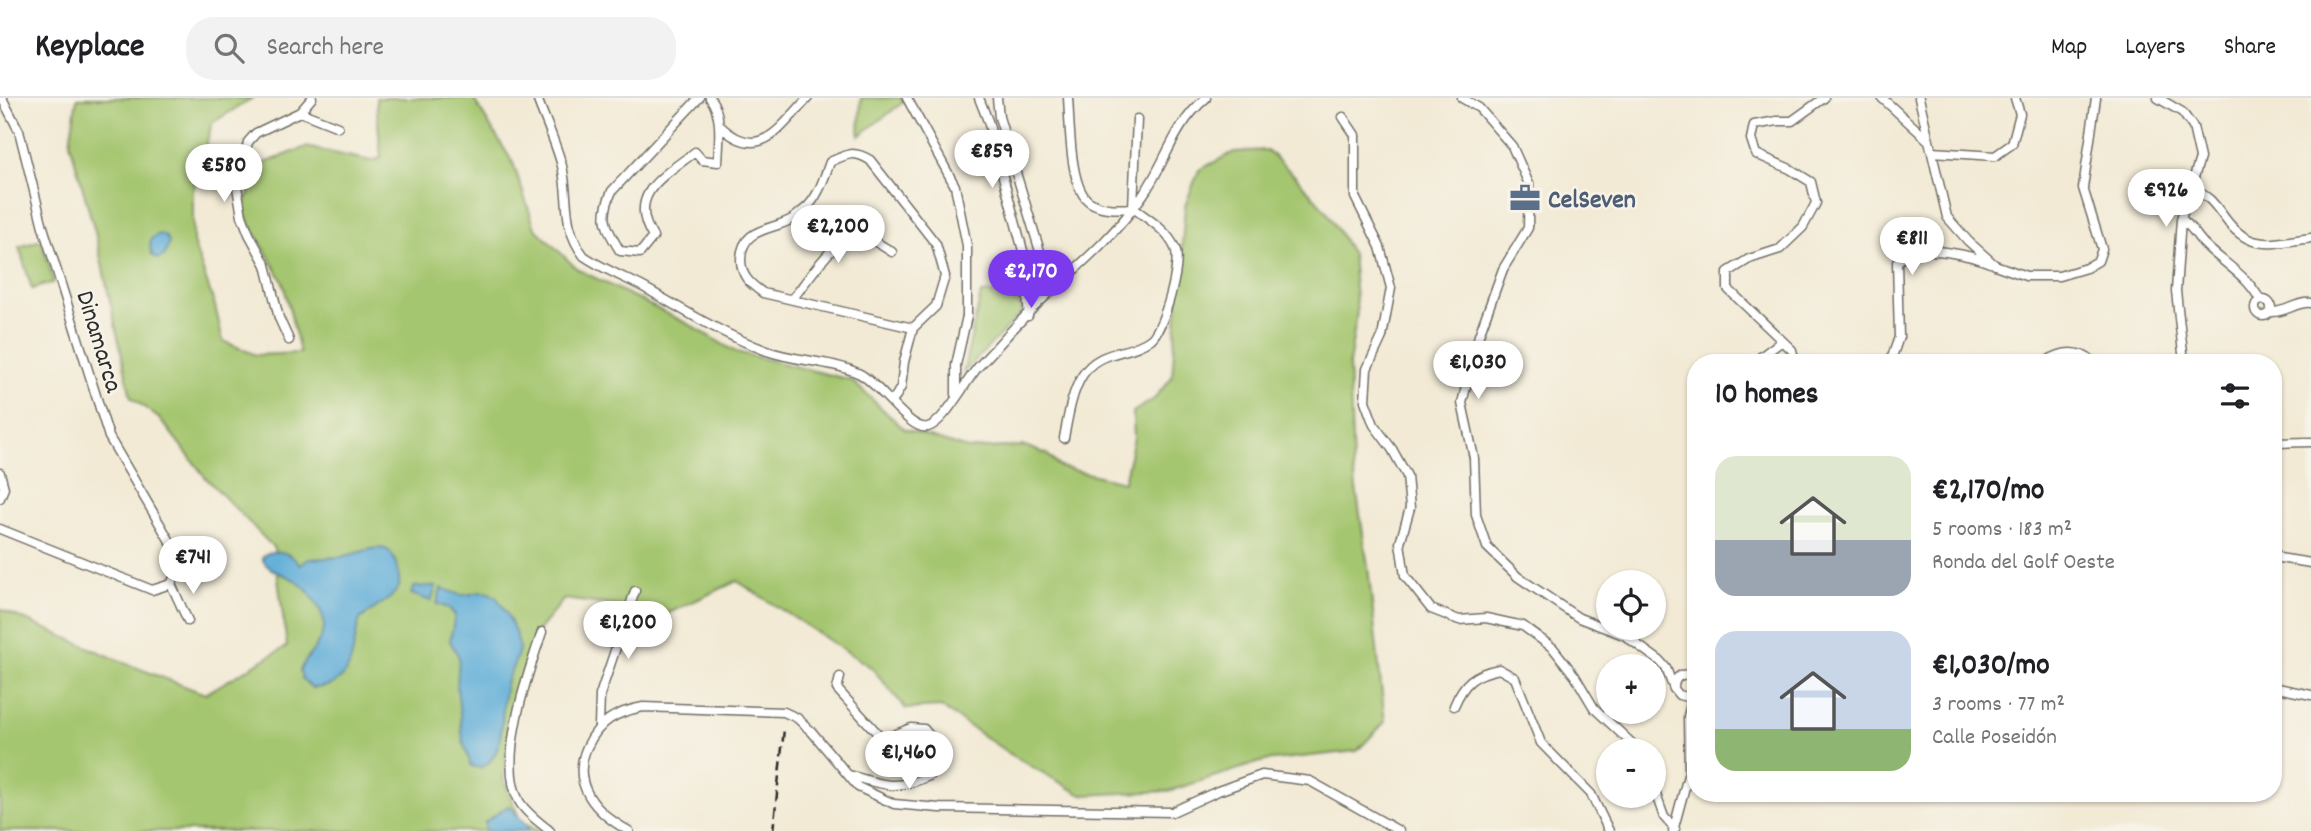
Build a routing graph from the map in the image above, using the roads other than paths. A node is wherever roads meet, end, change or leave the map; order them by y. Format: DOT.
graph roads {
  1 [pos="2,98"];
  2 [pos="312,98"];
  3 [pos="537,98"];
  4 [pos="699,98"];
  5 [pos="710,98"];
  6 [pos="808,98"];
  7 [pos="907,98"];
  8 [pos="979,98"];
  9 [pos="997,98"];
  10 [pos="1069,98"];
  11 [pos="1206,98"];
  12 [pos="1462,98"];
  13 [pos="1824,98"];
  14 [pos="1882,98"];
  15 [pos="1919,98"];
  16 [pos="2015,98"];
  17 [pos="2096,98"];
  18 [pos="2158,98"];
  19 [pos="300,111"];
  20 [pos="1343,117"];
  21 [pos="1138,119"];
  22 [pos="719,125"];
  23 [pos="338,127"];
  24 [pos="1928,140"];
  25 [pos="1932,152"];
  26 [pos="2192,188"];
  27 [pos="1133,208"];
  28 [pos="2181,219"];
  29 [pos="2311,237"];
  30 [pos="892,252"];
  31 [pos="1995,265"];
  32 [pos="1029,273"];
  33 [pos="1049,274"];
  34 [pos="1070,274"];
  35 [pos="1026,290"];
  36 [pos="1048,294"];
  37 [pos="793,298"];
  38 [pos="2260,300"];
  39 [pos="2311,303"];
  40 [pos="2271,312"];
  41 [pos="1028,316"];
  42 [pos="913,328"];
  43 [pos="289,340"];
  44 [pos="1782,341"];
  45 [pos="1765,354"];
  46 [pos="1793,354"];
  47 [pos="1893,354"];
  48 [pos="2183,354"];
  49 [pos="956,396"];
  50 [pos="892,401"];
  51 [pos="1064,438"];
  52 [pos="2311,442"];
  53 [pos="2282,443"];
  54 [pos="0,473"];
  55 [pos="0,498"];
  56 [pos="0,529"];
  57 [pos="2282,558"];
  58 [pos="2311,563"];
  59 [pos="171,584"];
  60 [pos="635,591"];
  61 [pos="188,621"];
  62 [pos="542,632"];
  63 [pos="1648,654"];
  64 [pos="1666,668"];
  65 [pos="1687,674"];
  66 [pos="1687,676"];
  67 [pos="840,677"];
  68 [pos="2282,689"];
  69 [pos="1675,691"];
  70 [pos="1687,695"];
  71 [pos="2311,695"];
  72 [pos="1454,706"];
  73 [pos="1687,714"];
  74 [pos="599,726"];
  75 [pos="1626,738"];
  76 [pos="849,775"];
  77 [pos="1687,780"];
  78 [pos="1661,808"];
  79 [pos="1674,830"];
  80 [pos="550,831"];
  81 [pos="629,831"];
  82 [pos="1399,831"];
  83 [pos="1609,831"];
  1 -- 59 [label="street, Dinamarca"];
  2 -- 19 [label="street"];
  3 -- 50 [label="street"];
  4 -- 22 [label="street"];
  5 -- 22 [label="street"];
  6 -- 22 [label="street"];
  7 -- 49 [label="street"];
  8 -- 32 [label="street"];
  9 -- 33 [label="street"];
  10 -- 27 [label="street"];
  11 -- 27 [label="street"];
  12 -- 63 [label="street"];
  13 -- 44 [label="street"];
  14 -- 24 [label="street"];
  15 -- 24 [label="street"];
  16 -- 25 [label="street"];
  17 -- 31 [label="street"];
  18 -- 26 [label="street"];
  19 -- 23 [label="street"];
  19 -- 43 [label="street"];
  20 -- 75 [label="street"];
  21 -- 27 [label="street"];
  24 -- 25 [label="street"];
  25 -- 31 [label="street"];
  26 -- 28 [label="street"];
  26 -- 29 [label="street"];
  27 -- 34 [label="street"];
  27 -- 51 [label="street"];
  28 -- 38 [label="street"];
  28 -- 48 [label="street"];
  30 -- 37 [label="street"];
  31 -- 47 [label="street"];
  32 -- 33 [label="street"];
  32 -- 35 [label="street"];
  33 -- 34 [label="street"];
  33 -- 36 [label="street"];
  34 -- 36 [label="street"];
  35 -- 36 [label="street"];
  35 -- 41 [label="street"];
  36 -- 41 [label="street"];
  37 -- 42 [label="street"];
  37 -- 42 [label="street"];
  38 -- 40 [label="street"];
  38 -- 40 [label="street"];
  39 -- 40 [label="street"];
  41 -- 49 [label="street"];
  42 -- 50 [label="street"];
  44 -- 45 [label="street"];
  44 -- 46 [label="street"];
  49 -- 50 [label="street"];
  52 -- 53 [label="street"];
  54 -- 55 [label="street"];
  56 -- 59 [label="street"];
  57 -- 58 [label="street"];
  59 -- 61 [label="street"];
  60 -- 74 [label="street"];
  62 -- 80 [label="street"];
  64 -- 65 [label="street"];
  64 -- 69 [label="street"];
  66 -- 69 [label="street"];
  67 -- 76 [label="street"];
  68 -- 71 [label="street"];
  69 -- 70 [label="street"];
  69 -- 73 [label="street"];
  72 -- 83 [label="street"];
  74 -- 76 [label="street"];
  74 -- 81 [label="street"];
  76 -- 82 [label="street"];
  77 -- 79 [label="street"];
  78 -- 79 [label="street"];
}
